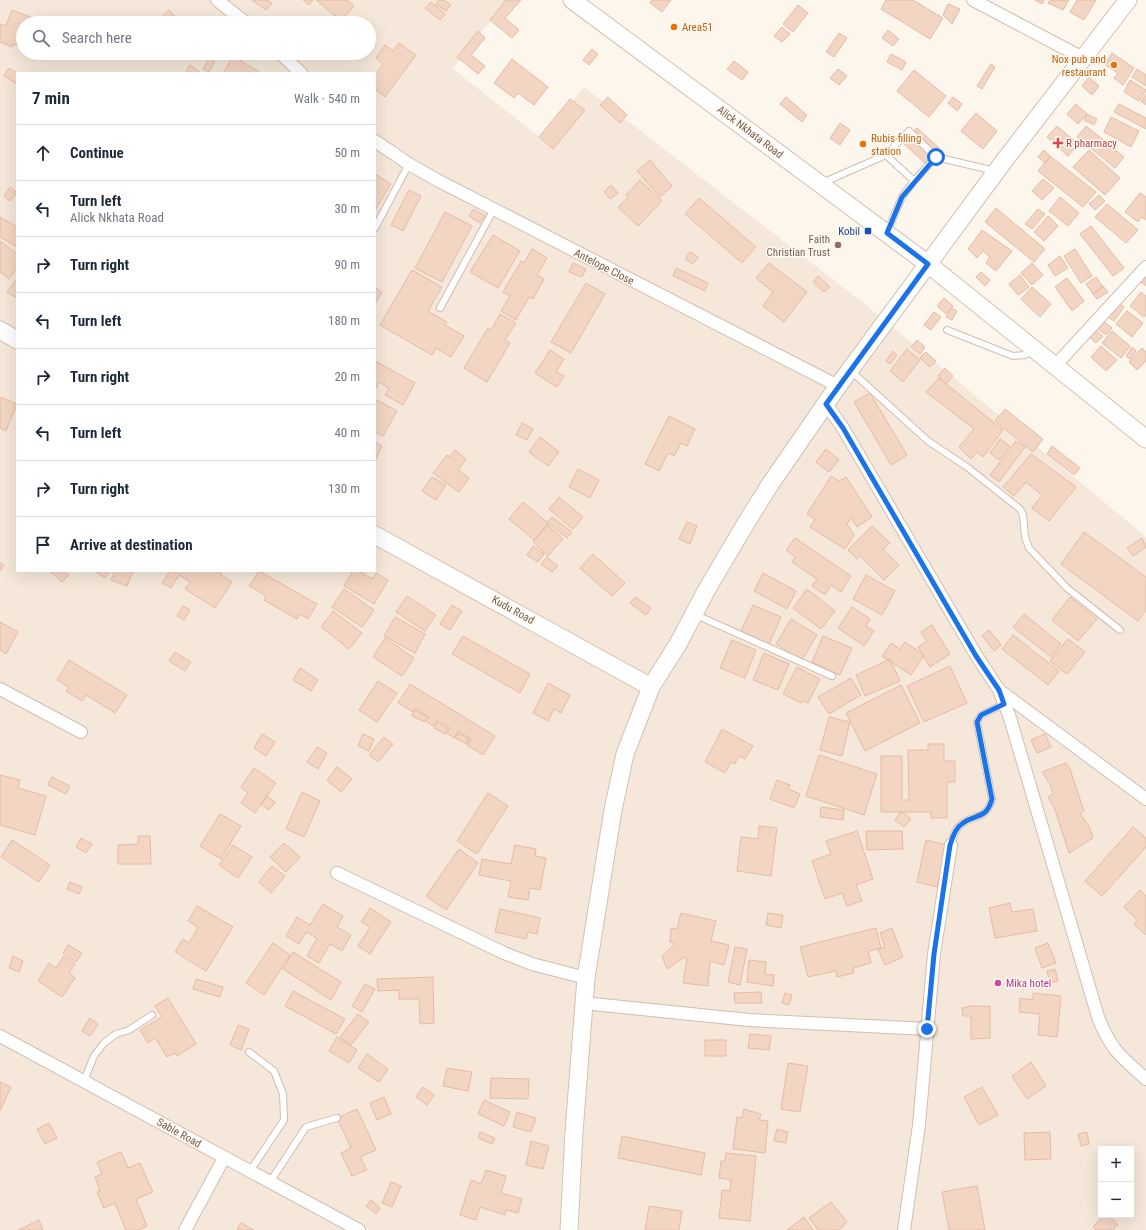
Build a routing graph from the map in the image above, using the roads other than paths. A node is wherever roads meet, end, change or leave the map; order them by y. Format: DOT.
graph roads {
  1 [pos="217,0"];
  2 [pos="572,0"];
  3 [pos="974,0"];
  4 [pos="1128,0"];
  5 [pos="237,16"];
  6 [pos="1084,58"];
  7 [pos="287,60"];
  8 [pos="300,72"];
  9 [pos="376,142"];
  10 [pos="886,155"];
  11 [pos="936,157"];
  12 [pos="409,164"];
  13 [pos="996,172"];
  14 [pos="914,181"];
  15 [pos="820,184"];
  16 [pos="494,209"];
  17 [pos="376,226"];
  18 [pos="887,233"];
  19 [pos="928,264"];
  20 [pos="1146,267"];
  21 [pos="440,308"];
  22 [pos="0,330"];
  23 [pos="947,330"];
  24 [pos="16,339"];
  25 [pos="1033,349"];
  26 [pos="1055,366"];
  27 [pos="850,370"];
  28 [pos="838,386"];
  29 [pos="826,404"];
  30 [pos="1146,438"];
  31 [pos="376,536"];
  32 [pos="693,614"];
  33 [pos="1120,630"];
  34 [pos="832,676"];
  35 [pos="651,687"];
  36 [pos="0,689"];
  37 [pos="999,690"];
  38 [pos="1004,704"];
  39 [pos="81,732"];
  40 [pos="1145,797"];
  41 [pos="950,845"];
  42 [pos="337,872"];
  43 [pos="586,978"];
  44 [pos="583,1003"];
  45 [pos="152,1015"];
  46 [pos="927,1029"];
  47 [pos="0,1036"];
  48 [pos="249,1052"];
  49 [pos="1146,1079"];
  50 [pos="84,1081"];
  51 [pos="337,1118"];
  52 [pos="224,1158"];
  53 [pos="250,1171"];
  54 [pos="270,1182"];
  55 [pos="185,1230"];
  56 [pos="359,1230"];
  57 [pos="569,1230"];
  58 [pos="904,1230"];
  1 -- 5 [label="street"];
  2 -- 15 [label="street, Alick Nkhata Road"];
  3 -- 6 [label="street"];
  4 -- 6 [label="street"];
  6 -- 13 [label="street"];
  7 -- 8 [label="street"];
  9 -- 12 [label="street, Antelope Close"];
  10 -- 11 [label="lane"];
  10 -- 14 [label="lane"];
  10 -- 15 [label="lane"];
  11 -- 13 [label="lane"];
  11 -- 14 [label="lane"];
  12 -- 16 [label="street, Antelope Close"];
  12 -- 17 [label="lane"];
  13 -- 19 [label="street"];
  14 -- 18 [label="lane"];
  15 -- 18 [label="street, Alick Nkhata Road"];
  16 -- 21 [label="lane"];
  16 -- 28 [label="street, Antelope Close"];
  18 -- 19 [label="street, Alick Nkhata Road"];
  19 -- 25 [label="street, Alick Nkhata Road"];
  19 -- 27 [label="street"];
  20 -- 26 [label="street"];
  22 -- 24 [label="street"];
  23 -- 25 [label="lane"];
  25 -- 26 [label="street, Alick Nkhata Road"];
  26 -- 30 [label="street, Alick Nkhata Road"];
  27 -- 28 [label="street"];
  27 -- 33 [label="lane"];
  28 -- 29 [label="street"];
  29 -- 32 [label="street"];
  29 -- 37 [label="street"];
  31 -- 35 [label="street, Kudu Road"];
  32 -- 34 [label="lane"];
  32 -- 35 [label="street"];
  35 -- 43 [label="street"];
  36 -- 39 [label="street"];
  37 -- 38 [label="street"];
  37 -- 40 [label="street"];
  38 -- 41 [label="lane"];
  38 -- 49 [label="street"];
  41 -- 46 [label="street"];
  42 -- 43 [label="street"];
  43 -- 44 [label="street"];
  44 -- 46 [label="street"];
  44 -- 57 [label="street"];
  45 -- 50 [label="lane"];
  46 -- 58 [label="street"];
  47 -- 50 [label="street, Sable Road"];
  48 -- 53 [label="lane"];
  50 -- 52 [label="street, Sable Road"];
  51 -- 54 [label="lane"];
  52 -- 53 [label="street, Sable Road"];
  52 -- 55 [label="street"];
  53 -- 54 [label="street, Sable Road"];
  54 -- 56 [label="street, Sable Road"];
}
